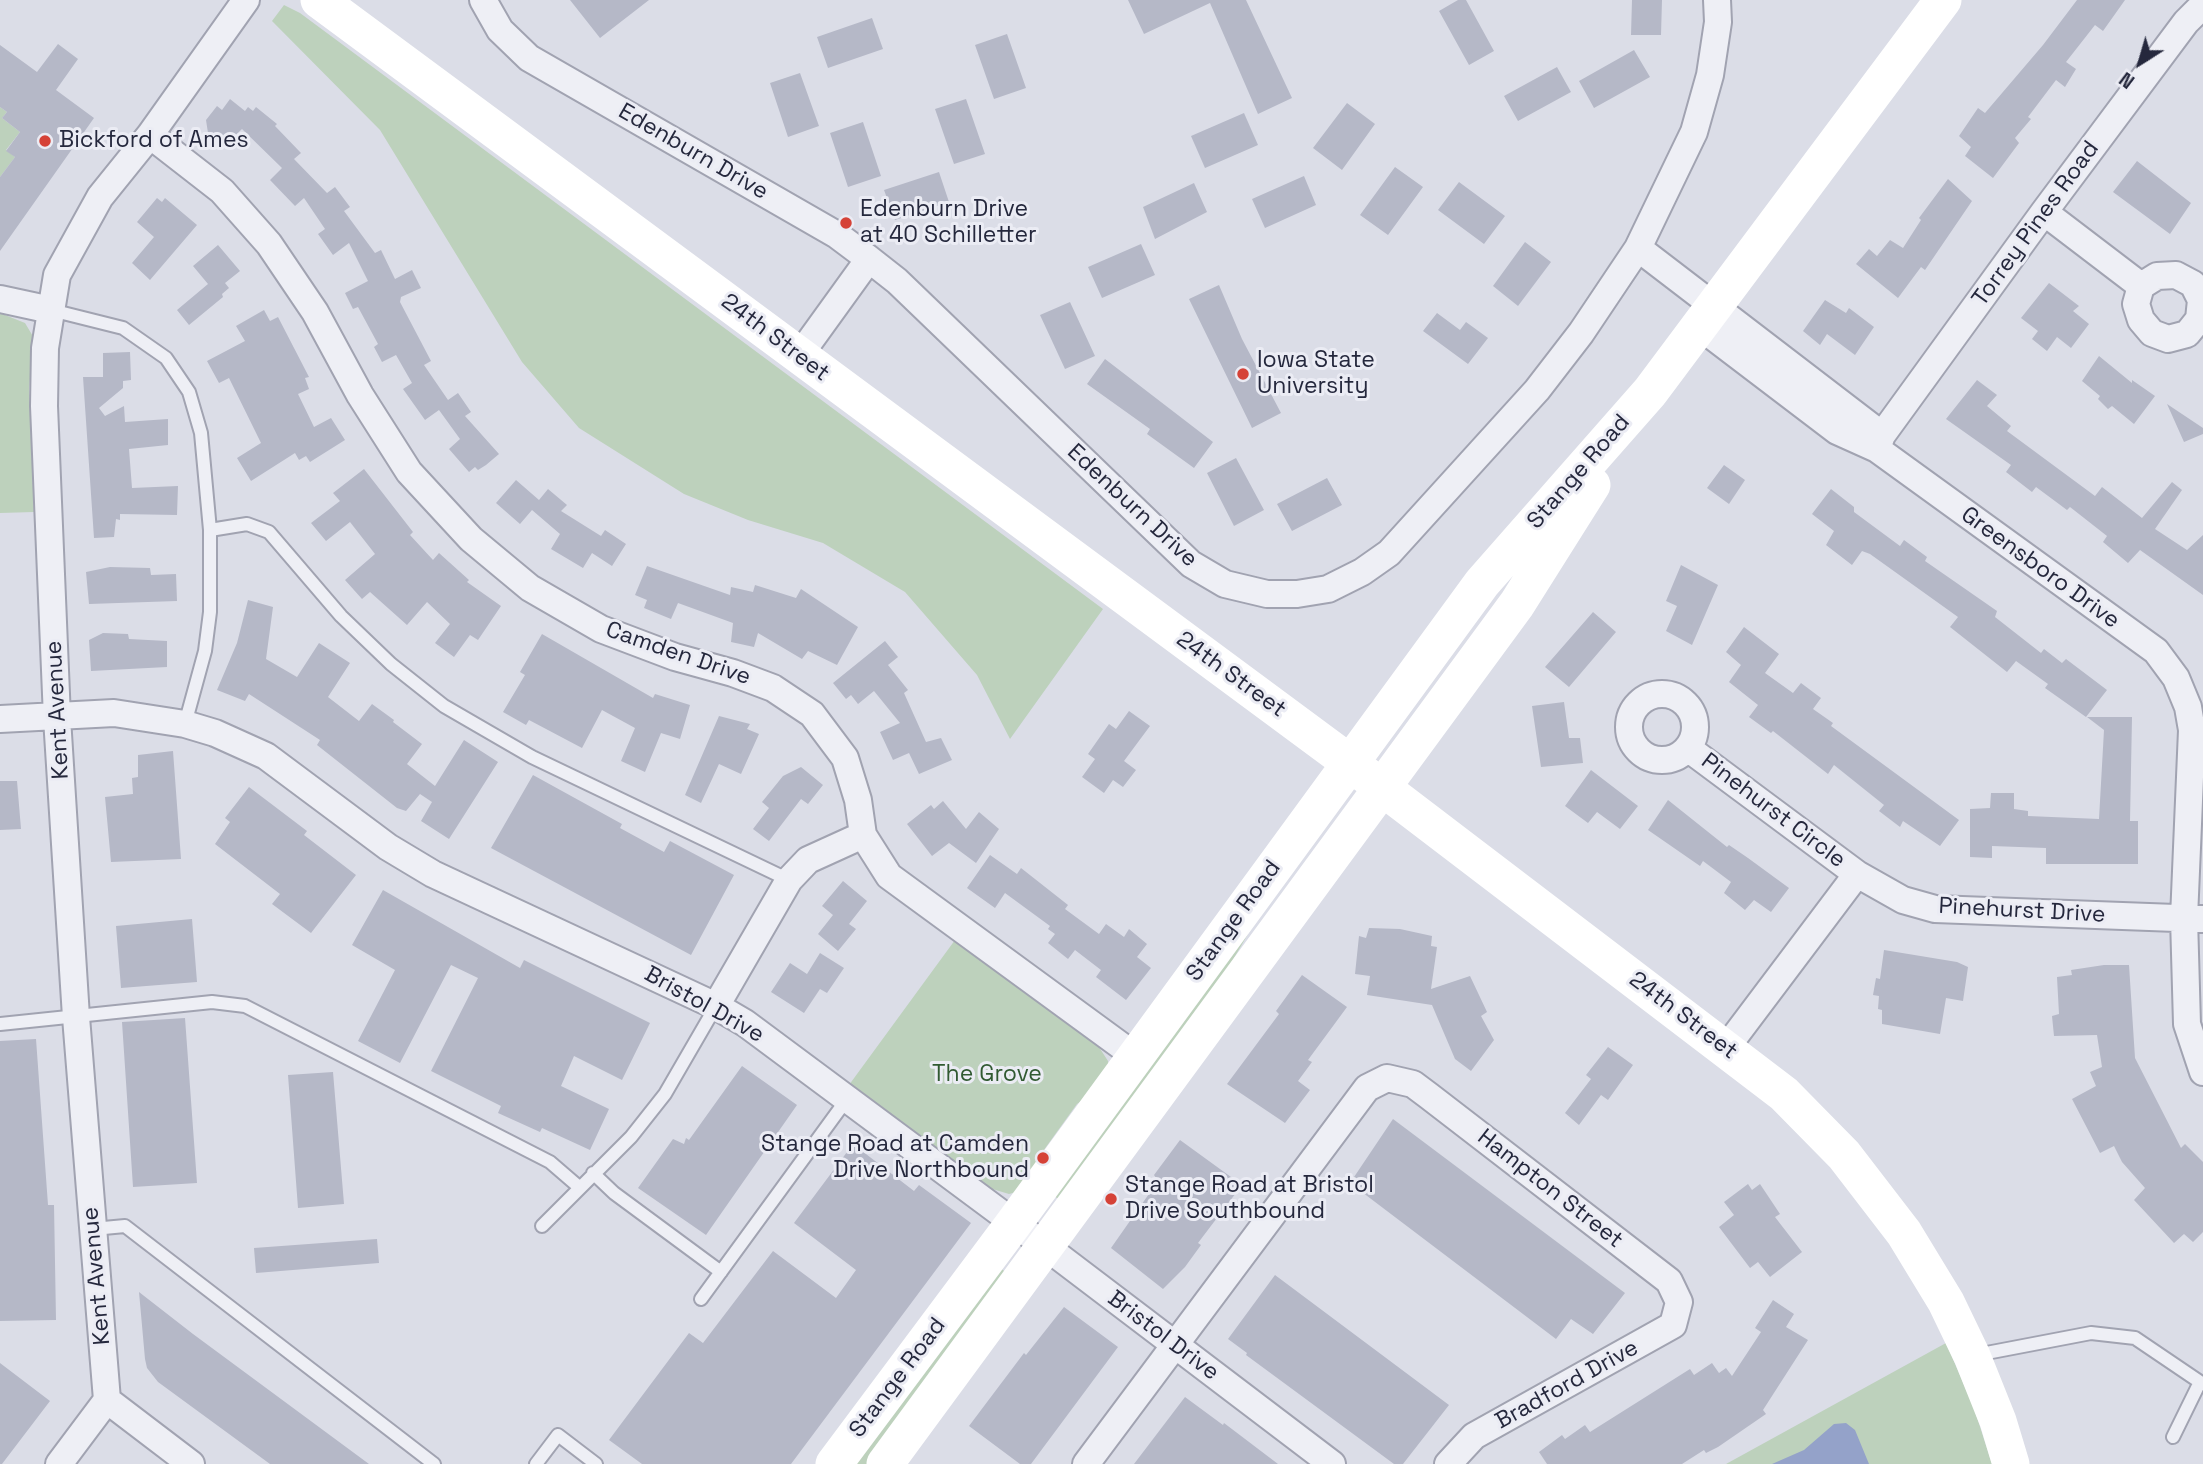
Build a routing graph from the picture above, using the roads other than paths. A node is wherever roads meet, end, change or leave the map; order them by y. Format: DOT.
graph roads {
  1 [pos="246,0"];
  2 [pos="319,0"];
  3 [pos="483,0"];
  4 [pos="1717,0"];
  5 [pos="1942,0"];
  6 [pos="2203,5"];
  7 [pos="150,135"];
  8 [pos="2044,212"];
  9 [pos="1638,248"];
  10 [pos="869,259"];
  11 [pos="2141,286"];
  12 [pos="0,299"];
  13 [pos="51,310"];
  14 [pos="1707,315"];
  15 [pos="799,356"];
  16 [pos="1650,392"];
  17 [pos="1879,442"];
  18 [pos="210,530"];
  19 [pos="57,718"];
  20 [pos="0,719"];
  21 [pos="185,724"];
  22 [pos="1689,749"];
  23 [pos="1350,762"];
  24 [pos="1383,787"];
  25 [pos="863,835"];
  26 [pos="1857,874"];
  27 [pos="789,880"];
  28 [pos="2194,919"];
  29 [pos="716,1006"];
  30 [pos="76,1017"];
  31 [pos="0,1024"];
  32 [pos="1726,1048"];
  33 [pos="1135,1056"];
  34 [pos="2203,1072"];
  35 [pos="847,1099"];
  36 [pos="593,1173"];
  37 [pos="579,1187"];
  38 [pos="1014,1223"];
  39 [pos="542,1226"];
  40 [pos="93,1229"];
  41 [pos="1045,1246"];
  42 [pos="721,1272"];
  43 [pos="701,1299"];
  44 [pos="1679,1302"];
  45 [pos="1174,1345"];
  46 [pos="1972,1356"];
  47 [pos="2202,1383"];
  48 [pos="107,1400"];
  49 [pos="2173,1437"];
  50 [pos="1098,1460"];
  51 [pos="59,1464"];
  52 [pos="191,1464"];
  53 [pos="433,1464"];
  54 [pos="536,1464"];
  55 [pos="596,1464"];
  56 [pos="834,1464"];
  57 [pos="885,1464"];
  58 [pos="1332,1464"];
  59 [pos="1448,1464"];
  60 [pos="2011,1464"];
  1 -- 7 [label="street, Kent Avenue"];
  2 -- 15 [label="main road, 24th Street"];
  3 -- 10 [label="street, Edenburn Drive"];
  4 -- 9 [label="street, Edenburn Drive"];
  5 -- 14 [label="main road, Stange Road"];
  6 -- 8 [label="street, Torrey Pines Road"];
  7 -- 13 [label="street, Kent Avenue"];
  7 -- 25 [label="street, Camden Drive"];
  8 -- 11 [label="street"];
  8 -- 17 [label="street, Torrey Pines Road"];
  9 -- 10 [label="street, Edenburn Drive"];
  9 -- 14 [label="street, Greensboro Drive"];
  10 -- 15 [label="street"];
  12 -- 13 [label="street"];
  13 -- 18 [label="lane"];
  13 -- 19 [label="street, Kent Avenue"];
  14 -- 16 [label="main road, Stange Road"];
  14 -- 17 [label="street, Greensboro Drive"];
  15 -- 23 [label="main road, 24th Street"];
  16 -- 23 [label="main road, Stange Road"];
  16 -- 24 [label="main road, Stange Road"];
  17 -- 28 [label="street, Greensboro Drive"];
  18 -- 21 [label="lane"];
  18 -- 27 [label="lane"];
  19 -- 20 [label="street, Bristol Drive"];
  19 -- 21 [label="street, Bristol Drive"];
  19 -- 30 [label="street, Kent Avenue"];
  21 -- 29 [label="street, Bristol Drive"];
  22 -- 26 [label="street, Pinehurst Circle"];
  23 -- 24 [label="main road, 24th Street"];
  23 -- 33 [label="main road, Stange Road"];
  24 -- 32 [label="main road, 24th Street"];
  24 -- 41 [label="main road, Stange Road"];
  25 -- 27 [label="street"];
  25 -- 33 [label="street, Camden Drive"];
  26 -- 28 [label="street, Pinehurst Drive"];
  26 -- 32 [label="street"];
  27 -- 29 [label="street"];
  28 -- 34 [label="street, Greensboro Drive"];
  29 -- 35 [label="street, Bristol Drive"];
  29 -- 36 [label="lane"];
  30 -- 31 [label="lane"];
  30 -- 37 [label="lane"];
  30 -- 40 [label="street, Kent Avenue"];
  32 -- 46 [label="main road, 24th Street"];
  33 -- 38 [label="main road, Stange Road"];
  35 -- 38 [label="street, Bristol Drive"];
  35 -- 42 [label="lane"];
  36 -- 37 [label="lane"];
  36 -- 42 [label="lane"];
  37 -- 39 [label="lane"];
  38 -- 41 [label="street, Bristol Drive"];
  38 -- 56 [label="main road, Stange Road"];
  40 -- 48 [label="street, Kent Avenue"];
  40 -- 53 [label="lane"];
  41 -- 45 [label="street, Bristol Drive"];
  41 -- 57 [label="main road, Stange Road"];
  42 -- 43 [label="lane"];
  44 -- 45 [label="street, Hampton Street"];
  44 -- 59 [label="street, Bradford Drive"];
  45 -- 50 [label="street"];
  45 -- 58 [label="street, Bristol Drive"];
  46 -- 47 [label="lane"];
  46 -- 60 [label="main road, 24th Street"];
  47 -- 49 [label="lane"];
  48 -- 51 [label="street"];
  48 -- 52 [label="street"];
  54 -- 55 [label="lane"];
}
